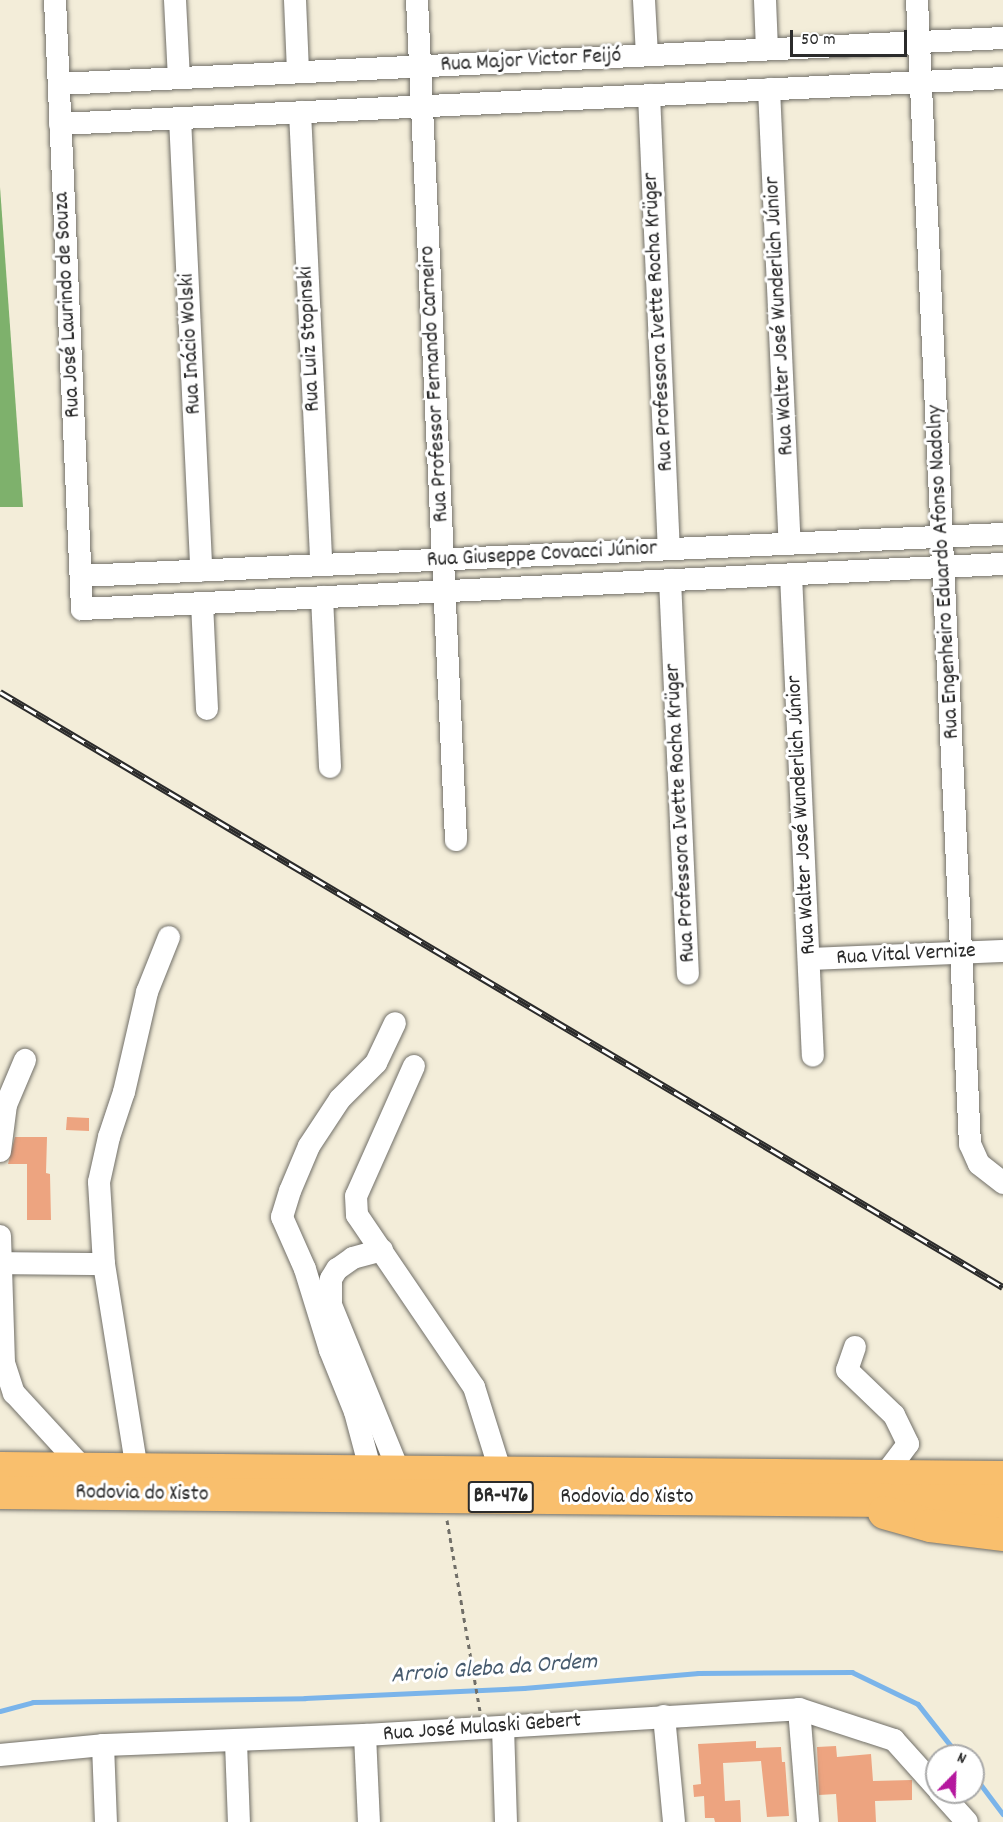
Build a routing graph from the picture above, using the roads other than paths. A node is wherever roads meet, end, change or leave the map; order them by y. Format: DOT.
graph roads {
  1 [pos="55,0"];
  2 [pos="175,0"];
  3 [pos="295,0"];
  4 [pos="417,0"];
  5 [pos="644,0"];
  6 [pos="765,0"];
  7 [pos="917,0"];
  8 [pos="1003,38"];
  9 [pos="919,42"];
  10 [pos="767,49"];
  11 [pos="647,55"];
  12 [pos="420,66"];
  13 [pos="298,72"];
  14 [pos="178,78"];
  15 [pos="1003,78"];
  16 [pos="921,82"];
  17 [pos="58,84"];
  18 [pos="769,89"];
  19 [pos="648,95"];
  20 [pos="422,106"];
  21 [pos="300,112"];
  22 [pos="180,118"];
  23 [pos="60,124"];
  24 [pos="1003,534"];
  25 [pos="942,537"];
  26 [pos="790,544"];
  27 [pos="669,549"];
  28 [pos="443,560"];
  29 [pos="1003,564"];
  30 [pos="321,566"];
  31 [pos="943,567"];
  32 [pos="201,571"];
  33 [pos="791,575"];
  34 [pos="81,576"];
  35 [pos="670,580"];
  36 [pos="444,591"];
  37 [pos="322,597"];
  38 [pos="202,603"];
  39 [pos="82,609"];
  40 [pos="207,709"];
  41 [pos="330,767"];
  42 [pos="456,840"];
  43 [pos="169,937"];
  44 [pos="1003,951"];
  45 [pos="961,952"];
  46 [pos="809,959"];
  47 [pos="688,974"];
  48 [pos="395,1023"];
  49 [pos="813,1055"];
  50 [pos="25,1060"];
  51 [pos="414,1066"];
  52 [pos="0,1151"];
  53 [pos="1003,1183"];
  54 [pos="0,1236"];
  55 [pos="382,1250"];
  56 [pos="0,1263"];
  57 [pos="104,1264"];
  58 [pos="855,1347"];
  59 [pos="0,1468"];
  60 [pos="84,1469"];
  61 [pos="137,1470"];
  62 [pos="385,1472"];
  63 [pos="501,1473"];
  64 [pos="885,1476"];
  65 [pos="1003,1477"];
  66 [pos="0,1492"];
  67 [pos="838,1500"];
  68 [pos="1003,1501"];
  69 [pos="1003,1534"];
  70 [pos="799,1709"];
  71 [pos="664,1716"];
  72 [pos="502,1727"];
  73 [pos="364,1736"];
  74 [pos="236,1742"];
  75 [pos="103,1745"];
  76 [pos="0,1755"];
  77 [pos="925,1775"];
  78 [pos="951,1804"];
  79 [pos="106,1822"];
  80 [pos="239,1822"];
  81 [pos="369,1822"];
  82 [pos="506,1822"];
  83 [pos="674,1822"];
  84 [pos="808,1822"];
  85 [pos="967,1822"];
  1 -- 17 [label="street, Rua José Laurindo de Souza"];
  2 -- 14 [label="street"];
  3 -- 13 [label="street"];
  4 -- 12 [label="street, Rua Professor Fernando Carneiro"];
  5 -- 11 [label="street"];
  6 -- 10 [label="street"];
  7 -- 9 [label="street, Rua Engenheiro Eduardo Afonso Nadolny"];
  8 -- 9 [label="street, Rua Major Victor Feijó"];
  9 -- 10 [label="street, Rua Major Victor Feijó"];
  9 -- 16 [label="street, Rua Engenheiro Eduardo Afonso Nadolny"];
  10 -- 11 [label="street, Rua Major Victor Feijó"];
  11 -- 12 [label="street, Rua Major Victor Feijó"];
  12 -- 13 [label="street, Rua Major Victor Feijó"];
  12 -- 20 [label="street, Rua Professor Fernando Carneiro"];
  13 -- 14 [label="street, Rua Major Victor Feijó"];
  14 -- 17 [label="street, Rua Major Victor Feijó"];
  15 -- 16 [label="street, Rua Major Victor Feijó"];
  16 -- 18 [label="street, Rua Major Victor Feijó"];
  16 -- 25 [label="street, Rua Engenheiro Eduardo Afonso Nadolny"];
  17 -- 23 [label="street, Rua José Laurindo de Souza"];
  18 -- 19 [label="street, Rua Major Victor Feijó"];
  18 -- 26 [label="street, Rua Walter José Wunderlich Júnior"];
  19 -- 20 [label="street, Rua Major Victor Feijó"];
  19 -- 27 [label="street, Rua Professora Ivette Rocha Krüger"];
  20 -- 21 [label="street, Rua Major Victor Feijó"];
  20 -- 28 [label="street, Rua Professor Fernando Carneiro"];
  21 -- 22 [label="street, Rua Major Victor Feijó"];
  21 -- 30 [label="street, Rua Luiz Stopinski"];
  22 -- 23 [label="street, Rua Major Victor Feijó"];
  22 -- 32 [label="street, Rua Inácio Wolski"];
  23 -- 34 [label="street, Rua José Laurindo de Souza"];
  24 -- 25 [label="street, Rua Giuseppe Covacci Júnior"];
  25 -- 26 [label="street, Rua Giuseppe Covacci Júnior"];
  25 -- 31 [label="street, Rua Engenheiro Eduardo Afonso Nadolny"];
  26 -- 27 [label="street, Rua Giuseppe Covacci Júnior"];
  27 -- 28 [label="street, Rua Giuseppe Covacci Júnior"];
  28 -- 30 [label="street, Rua Giuseppe Covacci Júnior"];
  28 -- 36 [label="street, Rua Professor Fernando Carneiro"];
  29 -- 31 [label="street, Rua Giuseppe Covacci Júnior"];
  30 -- 32 [label="street, Rua Giuseppe Covacci Júnior"];
  31 -- 33 [label="street, Rua Giuseppe Covacci Júnior"];
  31 -- 45 [label="street, Rua Engenheiro Eduardo Afonso Nadolny"];
  32 -- 34 [label="street, Rua Giuseppe Covacci Júnior"];
  33 -- 35 [label="street, Rua Giuseppe Covacci Júnior"];
  33 -- 46 [label="street, Rua Walter José Wunderlich Júnior"];
  34 -- 39 [label="street, Rua José Laurindo de Souza"];
  35 -- 36 [label="street, Rua Giuseppe Covacci Júnior"];
  35 -- 47 [label="street, Rua Professora Ivette Rocha Krüger"];
  36 -- 37 [label="street, Rua Giuseppe Covacci Júnior"];
  36 -- 42 [label="street, Rua Professor Fernando Carneiro"];
  37 -- 38 [label="street, Rua Giuseppe Covacci Júnior"];
  37 -- 41 [label="street"];
  38 -- 39 [label="street, Rua Giuseppe Covacci Júnior"];
  38 -- 40 [label="street"];
  43 -- 57 [label="street"];
  44 -- 45 [label="street, Rua Vital Vernize"];
  45 -- 46 [label="street, Rua Vital Vernize"];
  45 -- 53 [label="street, Rua Engenheiro Eduardo Afonso Nadolny"];
  46 -- 49 [label="street, Rua Walter José Wunderlich Júnior"];
  48 -- 62 [label="street"];
  50 -- 52 [label="street"];
  51 -- 55 [label="street"];
  54 -- 56 [label="street"];
  55 -- 62 [label="street"];
  55 -- 63 [label="street"];
  56 -- 57 [label="street"];
  56 -- 60 [label="street"];
  57 -- 61 [label="street"];
  58 -- 64 [label="street"];
  59 -- 60 [label="highway, Rodovia do Xisto / BR-476"];
  60 -- 61 [label="highway, Rodovia do Xisto / BR-476"];
  61 -- 62 [label="highway, Rodovia do Xisto / BR-476"];
  62 -- 63 [label="highway, Rodovia do Xisto / BR-476"];
  63 -- 64 [label="highway, Rodovia do Xisto / BR-476"];
  64 -- 65 [label="highway, Rodovia do Xisto / BR-476"];
  66 -- 67 [label="highway, Rodovia do Xisto / BR-476"];
  67 -- 68 [label="highway, Rodovia do Xisto / BR-476"];
  67 -- 69 [label="highway"];
  70 -- 71 [label="street, Rua José Mulaski Gebert"];
  70 -- 77 [label="street, Rua José Mulaski Gebert"];
  70 -- 84 [label="street"];
  71 -- 72 [label="street, Rua José Mulaski Gebert"];
  71 -- 83 [label="street"];
  72 -- 73 [label="street, Rua José Mulaski Gebert"];
  72 -- 82 [label="street"];
  73 -- 74 [label="street, Rua José Mulaski Gebert"];
  73 -- 81 [label="street"];
  74 -- 75 [label="street, Rua José Mulaski Gebert"];
  74 -- 80 [label="street"];
  75 -- 76 [label="street, Rua José Mulaski Gebert"];
  75 -- 79 [label="street"];
  78 -- 85 [label="street"];
}
